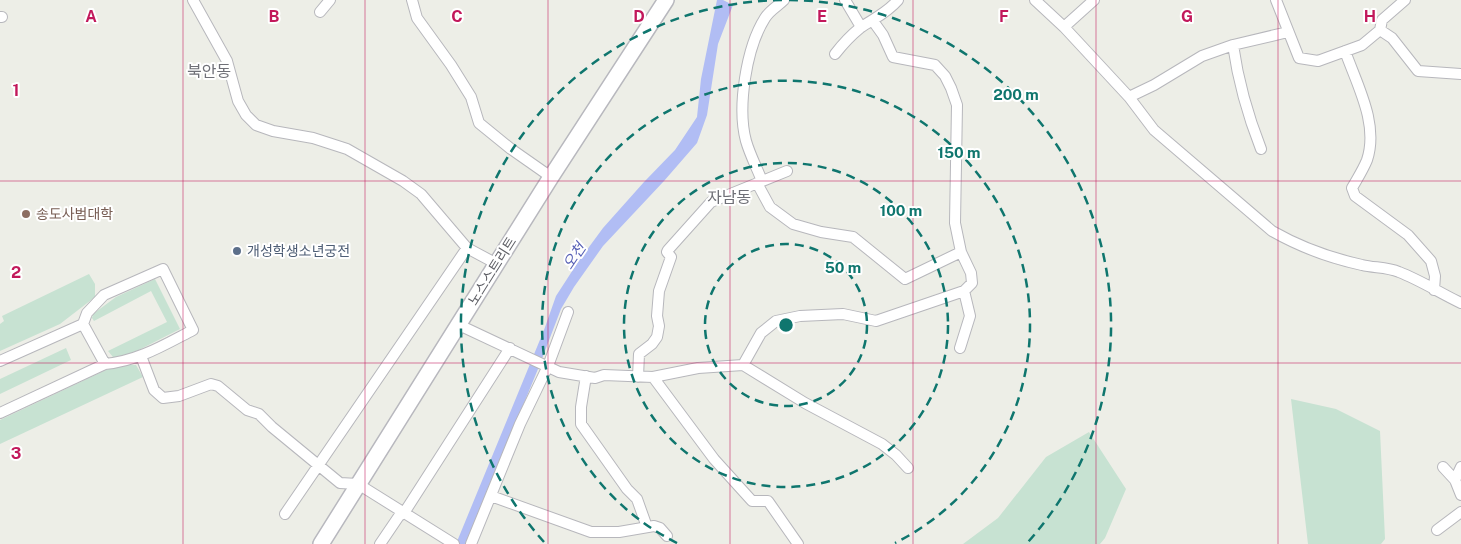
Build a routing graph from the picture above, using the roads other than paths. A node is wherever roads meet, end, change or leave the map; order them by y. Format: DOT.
graph roads {
  1 [pos="194,0"];
  2 [pos="330,0"];
  3 [pos="412,0"];
  4 [pos="666,0"];
  5 [pos="784,0"];
  6 [pos="845,0"];
  7 [pos="898,0"];
  8 [pos="1035,0"];
  9 [pos="1094,0"];
  10 [pos="1276,0"];
  11 [pos="1405,0"];
  12 [pos="320,12"];
  13 [pos="873,20"];
  14 [pos="1064,26"];
  15 [pos="861,28"];
  16 [pos="1380,30"];
  17 [pos="1288,32"];
  18 [pos="1233,45"];
  19 [pos="1345,51"];
  20 [pos="834,54"];
  21 [pos="1461,74"];
  22 [pos="1129,97"];
  23 [pos="1262,148"];
  24 [pos="787,171"];
  25 [pos="551,176"];
  26 [pos="760,182"];
  27 [pos="467,248"];
  28 [pos="961,252"];
  29 [pos="497,264"];
  30 [pos="1434,290"];
  31 [pos="964,291"];
  32 [pos="1461,303"];
  33 [pos="568,312"];
  34 [pos="83,324"];
  35 [pos="459,325"];
  36 [pos="510,348"];
  37 [pos="960,348"];
  38 [pos="141,356"];
  39 [pos="0,361"];
  40 [pos="105,364"];
  41 [pos="743,365"];
  42 [pos="548,366"];
  43 [pos="586,376"];
  44 [pos="638,377"];
  45 [pos="653,377"];
  46 [pos="0,413"];
  47 [pos="318,466"];
  48 [pos="1443,467"];
  49 [pos="1461,467"];
  50 [pos="908,468"];
  51 [pos="1455,480"];
  52 [pos="358,484"];
  53 [pos="1461,495"];
  54 [pos="491,496"];
  55 [pos="1461,512"];
  56 [pos="404,513"];
  57 [pos="285,514"];
  58 [pos="647,527"];
  59 [pos="1436,530"];
  60 [pos="667,536"];
  61 [pos="321,544"];
  62 [pos="380,544"];
  63 [pos="454,544"];
  64 [pos="471,544"];
  65 [pos="798,544"];
  1 -- 27 [label="street"];
  2 -- 12 [label="street"];
  3 -- 25 [label="street"];
  4 -- 25 [label="main road, 노스스트리트"];
  5 -- 26 [label="street"];
  6 -- 15 [label="street"];
  7 -- 13 [label="street"];
  8 -- 14 [label="street"];
  9 -- 14 [label="street"];
  10 -- 17 [label="street"];
  11 -- 16 [label="street"];
  13 -- 15 [label="street"];
  13 -- 28 [label="street"];
  14 -- 22 [label="street"];
  15 -- 20 [label="street"];
  16 -- 19 [label="street"];
  16 -- 21 [label="street"];
  17 -- 18 [label="street"];
  17 -- 19 [label="street"];
  18 -- 22 [label="street"];
  18 -- 23 [label="street"];
  19 -- 30 [label="street"];
  22 -- 30 [label="street"];
  24 -- 26 [label="street"];
  25 -- 29 [label="main road, 노스스트리트"];
  26 -- 28 [label="street"];
  26 -- 44 [label="street"];
  27 -- 29 [label="street"];
  27 -- 47 [label="street"];
  28 -- 31 [label="street"];
  29 -- 35 [label="main road, 노스스트리트"];
  30 -- 32 [label="street"];
  31 -- 37 [label="street"];
  31 -- 41 [label="street"];
  33 -- 42 [label="street"];
  34 -- 38 [label="street"];
  34 -- 39 [label="street"];
  34 -- 40 [label="street"];
  35 -- 36 [label="street"];
  35 -- 52 [label="main road, 노스스트리트"];
  36 -- 42 [label="street"];
  36 -- 56 [label="street"];
  38 -- 40 [label="street"];
  38 -- 47 [label="street"];
  40 -- 46 [label="street"];
  41 -- 45 [label="street"];
  41 -- 50 [label="street"];
  42 -- 43 [label="street"];
  42 -- 54 [label="street"];
  43 -- 44 [label="street"];
  43 -- 58 [label="street"];
  44 -- 45 [label="street"];
  45 -- 65 [label="street"];
  47 -- 52 [label="street"];
  47 -- 57 [label="street"];
  48 -- 51 [label="street"];
  49 -- 51 [label="street"];
  51 -- 53 [label="street"];
  52 -- 56 [label="street"];
  52 -- 61 [label="main road, 노스스트리트"];
  54 -- 58 [label="street"];
  54 -- 64 [label="street"];
  55 -- 59 [label="street"];
  56 -- 62 [label="street"];
  56 -- 63 [label="street"];
  58 -- 60 [label="street"];
}
